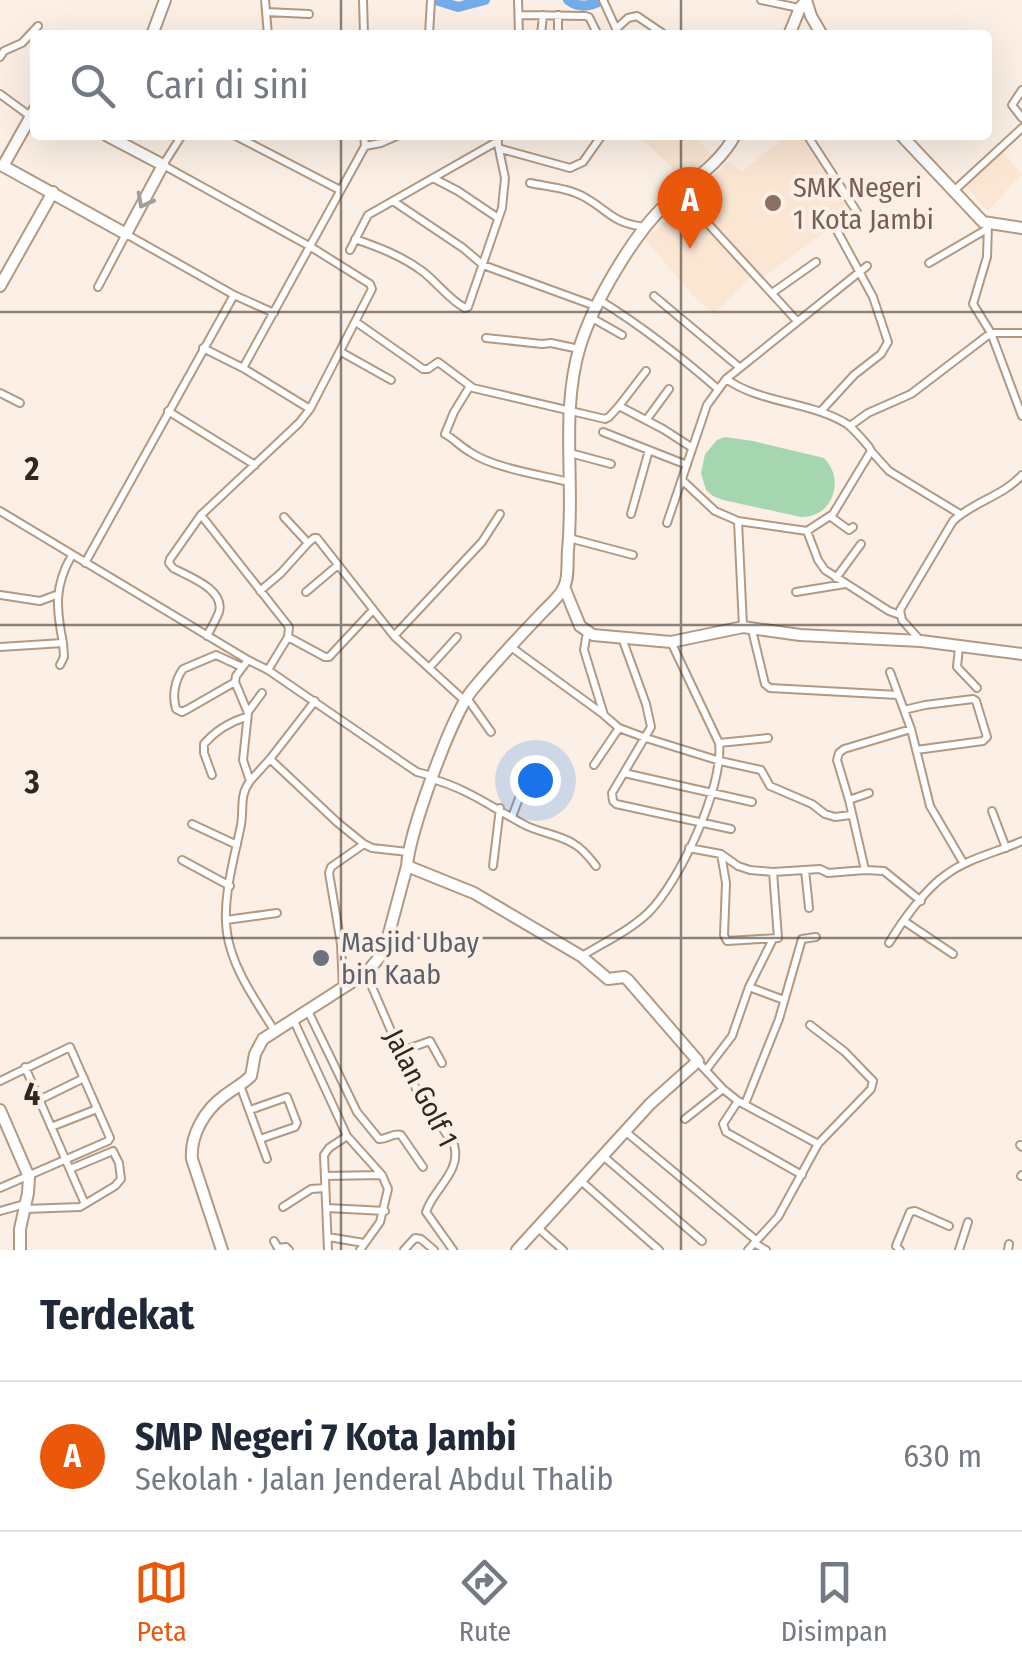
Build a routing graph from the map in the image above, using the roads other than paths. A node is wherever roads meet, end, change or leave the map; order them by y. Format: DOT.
graph roads {
  1 [pos="165,0"];
  2 [pos="265,0"];
  3 [pos="363,0"];
  4 [pos="518,0"];
  5 [pos="761,0"];
  6 [pos="604,3"];
  7 [pos="803,3"];
  8 [pos="430,4"];
  9 [pos="266,12"];
  10 [pos="309,14"];
  11 [pos="542,14"];
  12 [pos="519,15"];
  13 [pos="558,15"];
  14 [pos="38,26"];
  15 [pos="34,30"];
  16 [pos="154,30"];
  17 [pos="268,30"];
  18 [pos="364,30"];
  19 [pos="429,30"];
  20 [pos="518,30"];
  21 [pos="541,30"];
  22 [pos="558,30"];
  23 [pos="596,30"];
  24 [pos="617,30"];
  25 [pos="619,30"];
  26 [pos="658,30"];
  27 [pos="790,30"];
  28 [pos="815,30"];
  29 [pos="30,34"];
  30 [pos="0,57"];
  31 [pos="1022,90"];
  32 [pos="0,94"];
  33 [pos="30,111"];
  34 [pos="30,118"];
  35 [pos="1022,118"];
  36 [pos="1022,128"];
  37 [pos="118,140"];
  38 [pos="179,140"];
  39 [pos="244,140"];
  40 [pos="364,140"];
  41 [pos="389,140"];
  42 [pos="598,140"];
  43 [pos="732,140"];
  44 [pos="810,140"];
  45 [pos="910,140"];
  46 [pos="498,141"];
  47 [pos="365,146"];
  48 [pos="163,165"];
  49 [pos="1,169"];
  50 [pos="432,178"];
  51 [pos="530,184"];
  52 [pos="340,190"];
  53 [pos="53,192"];
  54 [pos="679,192"];
  55 [pos="959,192"];
  56 [pos="394,201"];
  57 [pos="978,215"];
  58 [pos="498,218"];
  59 [pos="1022,225"];
  60 [pos="988,226"];
  61 [pos="644,227"];
  62 [pos="126,234"];
  63 [pos="356,238"];
  64 [pos="311,247"];
  65 [pos="350,250"];
  66 [pos="816,262"];
  67 [pos="928,263"];
  68 [pos="483,265"];
  69 [pos="867,266"];
  70 [pos="859,272"];
  71 [pos="0,286"];
  72 [pos="98,286"];
  73 [pos="772,293"];
  74 [pos="234,294"];
  75 [pos="654,296"];
  76 [pos="596,308"];
  77 [pos="274,313"];
  78 [pos="797,321"];
  79 [pos="356,322"];
  80 [pos="990,332"];
  81 [pos="1022,333"];
  82 [pos="622,335"];
  83 [pos="486,338"];
  84 [pos="204,348"];
  85 [pos="579,349"];
  86 [pos="341,352"];
  87 [pos="739,367"];
  88 [pos="243,368"];
  89 [pos="646,372"];
  90 [pos="391,380"];
  91 [pos="726,380"];
  92 [pos="470,386"];
  93 [pos="718,389"];
  94 [pos="669,390"];
  95 [pos="0,394"];
  96 [pos="20,404"];
  97 [pos="619,406"];
  98 [pos="310,409"];
  99 [pos="569,410"];
  100 [pos="168,411"];
  101 [pos="821,412"];
  102 [pos="1022,416"];
  103 [pos="647,420"];
  104 [pos="850,426"];
  105 [pos="603,432"];
  106 [pos="692,447"];
  107 [pos="649,450"];
  108 [pos="870,450"];
  109 [pos="568,452"];
  110 [pos="612,464"];
  111 [pos="254,465"];
  112 [pos="686,465"];
  113 [pos="682,480"];
  114 [pos="1021,480"];
  115 [pos="570,482"];
  116 [pos="0,511"];
  117 [pos="500,514"];
  118 [pos="631,514"];
  119 [pos="960,514"];
  120 [pos="201,515"];
  121 [pos="830,517"];
  122 [pos="284,518"];
  123 [pos="738,521"];
  124 [pos="668,523"];
  125 [pos="853,527"];
  126 [pos="806,531"];
  127 [pos="569,538"];
  128 [pos="308,543"];
  129 [pos="861,544"];
  130 [pos="72,554"];
  131 [pos="634,555"];
  132 [pos="85,563"];
  133 [pos="338,565"];
  134 [pos="836,578"];
  135 [pos="846,584"];
  136 [pos="564,587"];
  137 [pos="260,590"];
  138 [pos="306,592"];
  139 [pos="796,592"];
  140 [pos="0,595"];
  141 [pos="56,595"];
  142 [pos="373,610"];
  143 [pos="900,615"];
  144 [pos="747,629"];
  145 [pos="587,632"];
  146 [pos="207,636"];
  147 [pos="394,636"];
  148 [pos="288,637"];
  149 [pos="456,637"];
  150 [pos="622,638"];
  151 [pos="921,641"];
  152 [pos="672,642"];
  153 [pos="63,643"];
  154 [pos="0,647"];
  155 [pos="960,647"];
  156 [pos="510,648"];
  157 [pos="1022,654"];
  158 [pos="245,664"];
  159 [pos="60,665"];
  160 [pos="429,668"];
  161 [pos="268,670"];
  162 [pos="890,672"];
  163 [pos="235,682"];
  164 [pos="977,688"];
  165 [pos="262,693"];
  166 [pos="898,695"];
  167 [pos="466,699"];
  168 [pos="315,700"];
  169 [pos="904,710"];
  170 [pos="247,715"];
  171 [pos="604,715"];
  172 [pos="619,728"];
  173 [pos="911,729"];
  174 [pos="491,732"];
  175 [pos="646,738"];
  176 [pos="768,738"];
  177 [pos="719,743"];
  178 [pos="916,750"];
  179 [pos="270,759"];
  180 [pos="720,761"];
  181 [pos="594,765"];
  182 [pos="624,773"];
  183 [pos="212,775"];
  184 [pos="432,778"];
  185 [pos="250,781"];
  186 [pos="552,787"];
  187 [pos="710,793"];
  188 [pos="869,793"];
  189 [pos="849,800"];
  190 [pos="752,802"];
  191 [pos="500,808"];
  192 [pos="992,811"];
  193 [pos="852,815"];
  194 [pos="512,817"];
  195 [pos="702,822"];
  196 [pos="192,824"];
  197 [pos="731,829"];
  198 [pos="1022,841"];
  199 [pos="364,844"];
  200 [pos="237,845"];
  201 [pos="689,848"];
  202 [pos="1006,848"];
  203 [pos="408,852"];
  204 [pos="720,854"];
  205 [pos="182,860"];
  206 [pos="964,864"];
  207 [pos="407,866"];
  208 [pos="492,866"];
  209 [pos="596,866"];
  210 [pos="806,870"];
  211 [pos="865,870"];
  212 [pos="774,872"];
  213 [pos="230,886"];
  214 [pos="920,901"];
  215 [pos="809,908"];
  216 [pos="277,913"];
  217 [pos="226,920"];
  218 [pos="904,921"];
  219 [pos="816,938"];
  220 [pos="774,939"];
  221 [pos="890,942"];
  222 [pos="953,954"];
  223 [pos="580,956"];
  224 [pos="366,973"];
  225 [pos="749,987"];
  226 [pos="343,989"];
  227 [pos="784,1000"];
  228 [pos="308,1011"];
  229 [pos="294,1020"];
  230 [pos="810,1025"];
  231 [pos="275,1032"];
  232 [pos="399,1052"];
  233 [pos="442,1063"];
  234 [pos="702,1066"];
  235 [pos="25,1067"];
  236 [pos="84,1078"];
  237 [pos="0,1081"];
  238 [pos="240,1086"];
  239 [pos="723,1089"];
  240 [pos="39,1100"];
  241 [pos="741,1102"];
  242 [pos="97,1109"];
  243 [pos="0,1110"];
  244 [pos="250,1110"];
  245 [pos="684,1119"];
  246 [pos="51,1127"];
  247 [pos="625,1131"];
  248 [pos="347,1136"];
  249 [pos="260,1139"];
  250 [pos="818,1144"];
  251 [pos="602,1156"];
  252 [pos="64,1158"];
  253 [pos="267,1159"];
  254 [pos="423,1167"];
  255 [pos="70,1168"];
  256 [pos="382,1175"];
  257 [pos="802,1175"];
  258 [pos="29,1176"];
  259 [pos="326,1176"];
  260 [pos="580,1180"];
  261 [pos="0,1188"];
  262 [pos="326,1188"];
  263 [pos="85,1204"];
  264 [pos="24,1206"];
  265 [pos="282,1207"];
  266 [pos="327,1208"];
  267 [pos="0,1211"];
  268 [pos="385,1211"];
  269 [pos="968,1222"];
  270 [pos="949,1226"];
  271 [pos="538,1228"];
  272 [pos="328,1237"];
  273 [pos="446,1239"];
  274 [pos="702,1240"];
  275 [pos="274,1241"];
  276 [pos="753,1244"];
  277 [pos="362,1247"];
  278 [pos="20,1250"];
  279 [pos="222,1250"];
  280 [pos="290,1250"];
  281 [pos="328,1250"];
  282 [pos="404,1250"];
  283 [pos="435,1250"];
  284 [pos="454,1250"];
  285 [pos="517,1250"];
  286 [pos="562,1250"];
  287 [pos="660,1250"];
  288 [pos="766,1250"];
  289 [pos="900,1250"];
  290 [pos="959,1250"];
  1 -- 16 [label="street"];
  2 -- 9 [label="street"];
  3 -- 18 [label="street"];
  4 -- 12 [label="street"];
  5 -- 7 [label="street"];
  6 -- 24 [label="street"];
  7 -- 27 [label="street"];
  7 -- 28 [label="street"];
  8 -- 19 [label="street"];
  9 -- 10 [label="street"];
  9 -- 17 [label="street"];
  11 -- 12 [label="street"];
  11 -- 13 [label="street"];
  11 -- 21 [label="street"];
  12 -- 20 [label="street"];
  13 -- 22 [label="street"];
  13 -- 23 [label="street"];
  14 -- 15 [label="street"];
  25 -- 26 [label="street"];
  29 -- 30 [label="street"];
  31 -- 35 [label="street"];
  32 -- 33 [label="street"];
  34 -- 49 [label="street"];
  36 -- 55 [label="street"];
  37 -- 48 [label="street"];
  38 -- 48 [label="street"];
  39 -- 52 [label="street"];
  40 -- 47 [label="street"];
  41 -- 47 [label="street"];
  42 -- 46 [label="street"];
  43 -- 54 [label="street"];
  44 -- 70 [label="street"];
  45 -- 55 [label="street"];
  46 -- 50 [label="street"];
  46 -- 58 [label="street"];
  47 -- 52 [label="street"];
  48 -- 62 [label="street, one-way"];
  48 -- 64 [label="street"];
  49 -- 53 [label="street"];
  50 -- 56 [label="street"];
  50 -- 58 [label="street"];
  51 -- 61 [label="street"];
  52 -- 64 [label="street"];
  53 -- 62 [label="street"];
  53 -- 71 [label="street"];
  54 -- 61 [label="street"];
  54 -- 73 [label="street"];
  55 -- 57 [label="street"];
  56 -- 63 [label="street"];
  56 -- 68 [label="street"];
  57 -- 59 [label="street"];
  57 -- 60 [label="street"];
  58 -- 68 [label="street"];
  59 -- 60 [label="street"];
  60 -- 67 [label="street"];
  60 -- 80 [label="street"];
  61 -- 76 [label="street"];
  62 -- 72 [label="street"];
  62 -- 74 [label="street"];
  63 -- 65 [label="street"];
  63 -- 68 [label="street"];
  64 -- 77 [label="street"];
  64 -- 79 [label="street"];
  66 -- 73 [label="street"];
  68 -- 76 [label="street"];
  69 -- 70 [label="street"];
  70 -- 78 [label="street"];
  70 -- 101 [label="street"];
  73 -- 78 [label="street"];
  74 -- 77 [label="street"];
  74 -- 84 [label="street"];
  75 -- 87 [label="street"];
  76 -- 82 [label="street"];
  76 -- 85 [label="street"];
  76 -- 93 [label="street"];
  77 -- 88 [label="street"];
  78 -- 87 [label="street"];
  79 -- 86 [label="street"];
  79 -- 92 [label="street"];
  80 -- 81 [label="street"];
  80 -- 102 [label="street"];
  80 -- 104 [label="street"];
  83 -- 85 [label="street"];
  84 -- 88 [label="street"];
  84 -- 100 [label="street"];
  85 -- 99 [label="street"];
  86 -- 90 [label="street"];
  86 -- 98 [label="street"];
  87 -- 91 [label="street"];
  88 -- 98 [label="street"];
  89 -- 97 [label="street"];
  91 -- 93 [label="street"];
  91 -- 101 [label="street"];
  92 -- 99 [label="street"];
  92 -- 115 [label="street"];
  93 -- 106 [label="street"];
  94 -- 103 [label="street"];
  95 -- 96 [label="street"];
  97 -- 99 [label="street"];
  97 -- 103 [label="street"];
  98 -- 111 [label="street"];
  99 -- 109 [label="street"];
  100 -- 111 [label="street"];
  100 -- 132 [label="street"];
  101 -- 104 [label="street"];
  103 -- 106 [label="street"];
  104 -- 108 [label="street"];
  105 -- 107 [label="street"];
  106 -- 112 [label="street"];
  107 -- 112 [label="street"];
  107 -- 118 [label="street"];
  108 -- 119 [label="street"];
  108 -- 121 [label="street"];
  109 -- 110 [label="street"];
  109 -- 115 [label="street"];
  111 -- 120 [label="street"];
  112 -- 113 [label="street"];
  113 -- 123 [label="street"];
  113 -- 124 [label="street"];
  114 -- 119 [label="street"];
  115 -- 127 [label="street"];
  116 -- 130 [label="street"];
  117 -- 147 [label="street"];
  119 -- 143 [label="street"];
  120 -- 137 [label="street"];
  120 -- 146 [label="street"];
  121 -- 125 [label="street"];
  121 -- 126 [label="street"];
  122 -- 128 [label="street"];
  123 -- 126 [label="street"];
  123 -- 144 [label="street"];
  126 -- 134 [label="street"];
  127 -- 131 [label="street"];
  127 -- 136 [label="street"];
  128 -- 133 [label="street"];
  128 -- 137 [label="street"];
  129 -- 134 [label="street"];
  130 -- 132 [label="street"];
  130 -- 141 [label="street"];
  132 -- 146 [label="street"];
  133 -- 138 [label="street"];
  133 -- 142 [label="street"];
  134 -- 135 [label="street"];
  135 -- 139 [label="street"];
  135 -- 143 [label="street"];
  136 -- 145 [label="street"];
  136 -- 156 [label="street"];
  137 -- 148 [label="street"];
  140 -- 141 [label="street"];
  141 -- 153 [label="street"];
  142 -- 147 [label="street"];
  142 -- 148 [label="street"];
  143 -- 151 [label="street"];
  144 -- 151 [label="street"];
  144 -- 152 [label="street"];
  144 -- 166 [label="street"];
  145 -- 150 [label="street"];
  145 -- 171 [label="street"];
  146 -- 158 [label="street"];
  147 -- 160 [label="street"];
  148 -- 161 [label="street"];
  149 -- 160 [label="street"];
  150 -- 152 [label="street"];
  150 -- 175 [label="street"];
  151 -- 155 [label="street"];
  152 -- 177 [label="street"];
  153 -- 154 [label="street"];
  153 -- 159 [label="street"];
  155 -- 157 [label="street"];
  155 -- 164 [label="street"];
  156 -- 167 [label="street"];
  156 -- 171 [label="street"];
  158 -- 161 [label="street"];
  158 -- 163 [label="street"];
  158 -- 163 [label="street"];
  160 -- 167 [label="street"];
  161 -- 168 [label="street"];
  162 -- 166 [label="street"];
  163 -- 170 [label="street"];
  165 -- 170 [label="street"];
  166 -- 169 [label="street"];
  167 -- 174 [label="street"];
  167 -- 184 [label="street"];
  168 -- 179 [label="street"];
  168 -- 184 [label="street"];
  169 -- 173 [label="street"];
  169 -- 178 [label="street"];
  170 -- 183 [label="street"];
  170 -- 185 [label="street"];
  171 -- 172 [label="street"];
  172 -- 175 [label="street"];
  172 -- 181 [label="street"];
  173 -- 178 [label="street"];
  173 -- 189 [label="street"];
  175 -- 180 [label="street"];
  175 -- 182 [label="street"];
  176 -- 177 [label="street"];
  177 -- 180 [label="street"];
  178 -- 206 [label="street"];
  179 -- 185 [label="street"];
  179 -- 199 [label="street"];
  180 -- 187 [label="street"];
  180 -- 193 [label="street"];
  182 -- 187 [label="street"];
  182 -- 195 [label="street"];
  184 -- 191 [label="street"];
  184 -- 203 [label="street"];
  185 -- 200 [label="street"];
  186 -- 194 [label="street"];
  187 -- 190 [label="street"];
  187 -- 195 [label="street"];
  188 -- 189 [label="street"];
  189 -- 193 [label="street"];
  191 -- 194 [label="street"];
  191 -- 208 [label="street"];
  192 -- 202 [label="street"];
  193 -- 211 [label="street"];
  194 -- 209 [label="street"];
  195 -- 197 [label="street"];
  195 -- 201 [label="street"];
  196 -- 200 [label="street"];
  198 -- 202 [label="street"];
  199 -- 203 [label="street"];
  199 -- 226 [label="street"];
  200 -- 213 [label="street"];
  201 -- 204 [label="street"];
  201 -- 223 [label="street"];
  202 -- 206 [label="street"];
  203 -- 207 [label="street"];
  204 -- 212 [label="street"];
  204 -- 220 [label="street"];
  205 -- 213 [label="street"];
  206 -- 214 [label="street"];
  207 -- 223 [label="street"];
  207 -- 224 [label="street"];
  210 -- 211 [label="street"];
  210 -- 212 [label="street"];
  210 -- 215 [label="street"];
  211 -- 214 [label="street"];
  212 -- 220 [label="street"];
  213 -- 217 [label="street"];
  214 -- 218 [label="street"];
  216 -- 217 [label="street"];
  217 -- 231 [label="street"];
  218 -- 221 [label="street"];
  218 -- 222 [label="street"];
  219 -- 227 [label="street"];
  220 -- 225 [label="street"];
  223 -- 234 [label="street"];
  224 -- 226 [label="street"];
  224 -- 232 [label="street, Jalan Golf 1"];
  225 -- 227 [label="street"];
  225 -- 234 [label="street"];
  226 -- 228 [label="street"];
  227 -- 241 [label="street"];
  228 -- 229 [label="street"];
  228 -- 254 [label="street"];
  229 -- 231 [label="street"];
  229 -- 248 [label="street"];
  230 -- 250 [label="street"];
  231 -- 238 [label="street"];
  232 -- 233 [label="street"];
  232 -- 273 [label="street, Jalan Golf 1"];
  234 -- 239 [label="street"];
  234 -- 247 [label="street"];
  235 -- 236 [label="street"];
  235 -- 237 [label="street"];
  235 -- 240 [label="street"];
  236 -- 240 [label="street"];
  236 -- 242 [label="street"];
  238 -- 244 [label="street"];
  238 -- 279 [label="street"];
  239 -- 241 [label="street"];
  239 -- 245 [label="street"];
  240 -- 246 [label="street"];
  241 -- 250 [label="street"];
  241 -- 257 [label="street"];
  242 -- 246 [label="street"];
  242 -- 252 [label="street"];
  243 -- 258 [label="street"];
  244 -- 249 [label="street"];
  244 -- 249 [label="street"];
  246 -- 252 [label="street"];
  247 -- 251 [label="street"];
  247 -- 276 [label="street"];
  248 -- 256 [label="street"];
  248 -- 259 [label="street"];
  249 -- 253 [label="street"];
  250 -- 257 [label="street"];
  251 -- 260 [label="street"];
  251 -- 274 [label="street"];
  252 -- 255 [label="street"];
  252 -- 258 [label="street"];
  255 -- 263 [label="street"];
  255 -- 263 [label="street"];
  256 -- 259 [label="street"];
  256 -- 268 [label="street"];
  257 -- 276 [label="street"];
  258 -- 261 [label="street"];
  258 -- 264 [label="street"];
  259 -- 262 [label="street"];
  260 -- 271 [label="street"];
  260 -- 287 [label="street"];
  262 -- 265 [label="street"];
  262 -- 266 [label="street"];
  263 -- 264 [label="street"];
  264 -- 267 [label="street"];
  264 -- 278 [label="street"];
  266 -- 268 [label="street"];
  266 -- 272 [label="street"];
  268 -- 277 [label="street"];
  269 -- 290 [label="street"];
  270 -- 289 [label="street"];
  271 -- 285 [label="street"];
  271 -- 286 [label="street"];
  272 -- 277 [label="street"];
  272 -- 281 [label="street"];
  273 -- 283 [label="street"];
  273 -- 284 [label="street, Jalan Golf 1"];
  275 -- 280 [label="street"];
  276 -- 288 [label="street"];
  282 -- 283 [label="street"];
}
